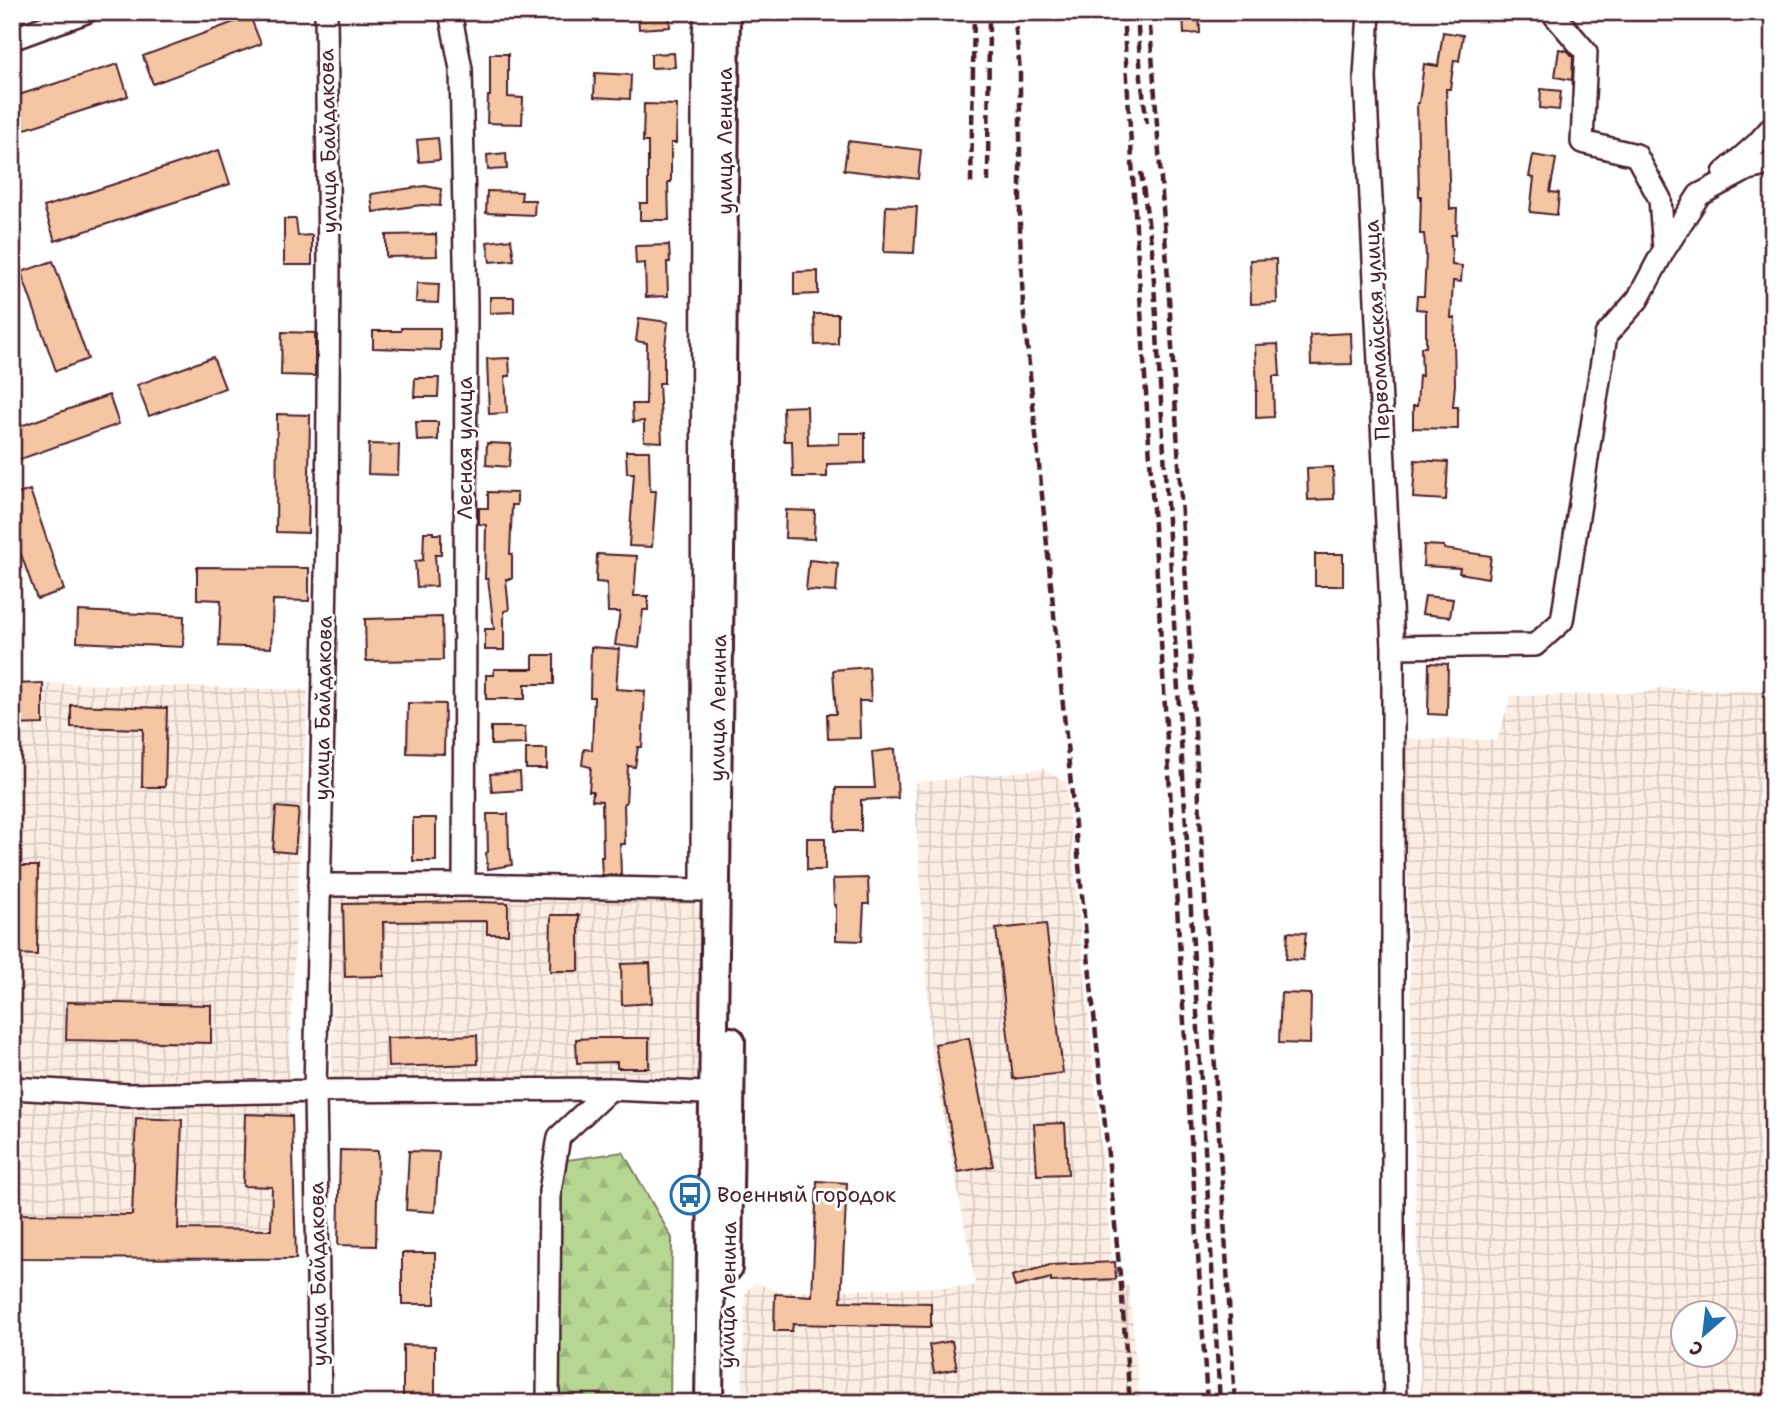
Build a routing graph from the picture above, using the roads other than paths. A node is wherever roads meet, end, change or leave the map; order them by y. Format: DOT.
graph roads {
  1 [pos="86,12"];
  2 [pos="326,12"];
  3 [pos="450,12"];
  4 [pos="706,12"];
  5 [pos="726,12"];
  6 [pos="743,12"];
  7 [pos="1369,12"];
  8 [pos="1555,12"];
  9 [pos="12,39"];
  10 [pos="1773,126"];
  11 [pos="1773,163"];
  12 [pos="1699,195"];
  13 [pos="1664,250"];
  14 [pos="1393,647"];
  15 [pos="319,884"];
  16 [pos="464,885"];
  17 [pos="12,1088"];
  18 [pos="610,1089"];
  19 [pos="315,1091"];
  20 [pos="721,1093"];
  21 [pos="320,1403"];
  22 [pos="548,1403"];
  23 [pos="709,1403"];
  24 [pos="727,1403"];
  25 [pos="1395,1403"];
  1 -- 9 [label="street"];
  2 -- 15 [label="street, улица Байдакова"];
  3 -- 16 [label="street, Лесная улица"];
  4 -- 16 [label="street, улица Ленина"];
  5 -- 20 [label="main road, улица Ленина"];
  6 -- 20 [label="main road, улица Ленина"];
  7 -- 14 [label="street, Первомайская улица"];
  8 -- 13 [label="street"];
  10 -- 12 [label="street"];
  11 -- 12 [label="street"];
  12 -- 13 [label="street"];
  13 -- 14 [label="street"];
  14 -- 25 [label="street, Первомайская улица"];
  15 -- 16 [label="street"];
  15 -- 19 [label="street, улица Байдакова"];
  17 -- 19 [label="street"];
  18 -- 19 [label="street"];
  18 -- 20 [label="street"];
  18 -- 22 [label="street"];
  19 -- 21 [label="street, улица Байдакова"];
  20 -- 23 [label="main road, улица Ленина"];
  20 -- 24 [label="main road, улица Ленина"];
}
